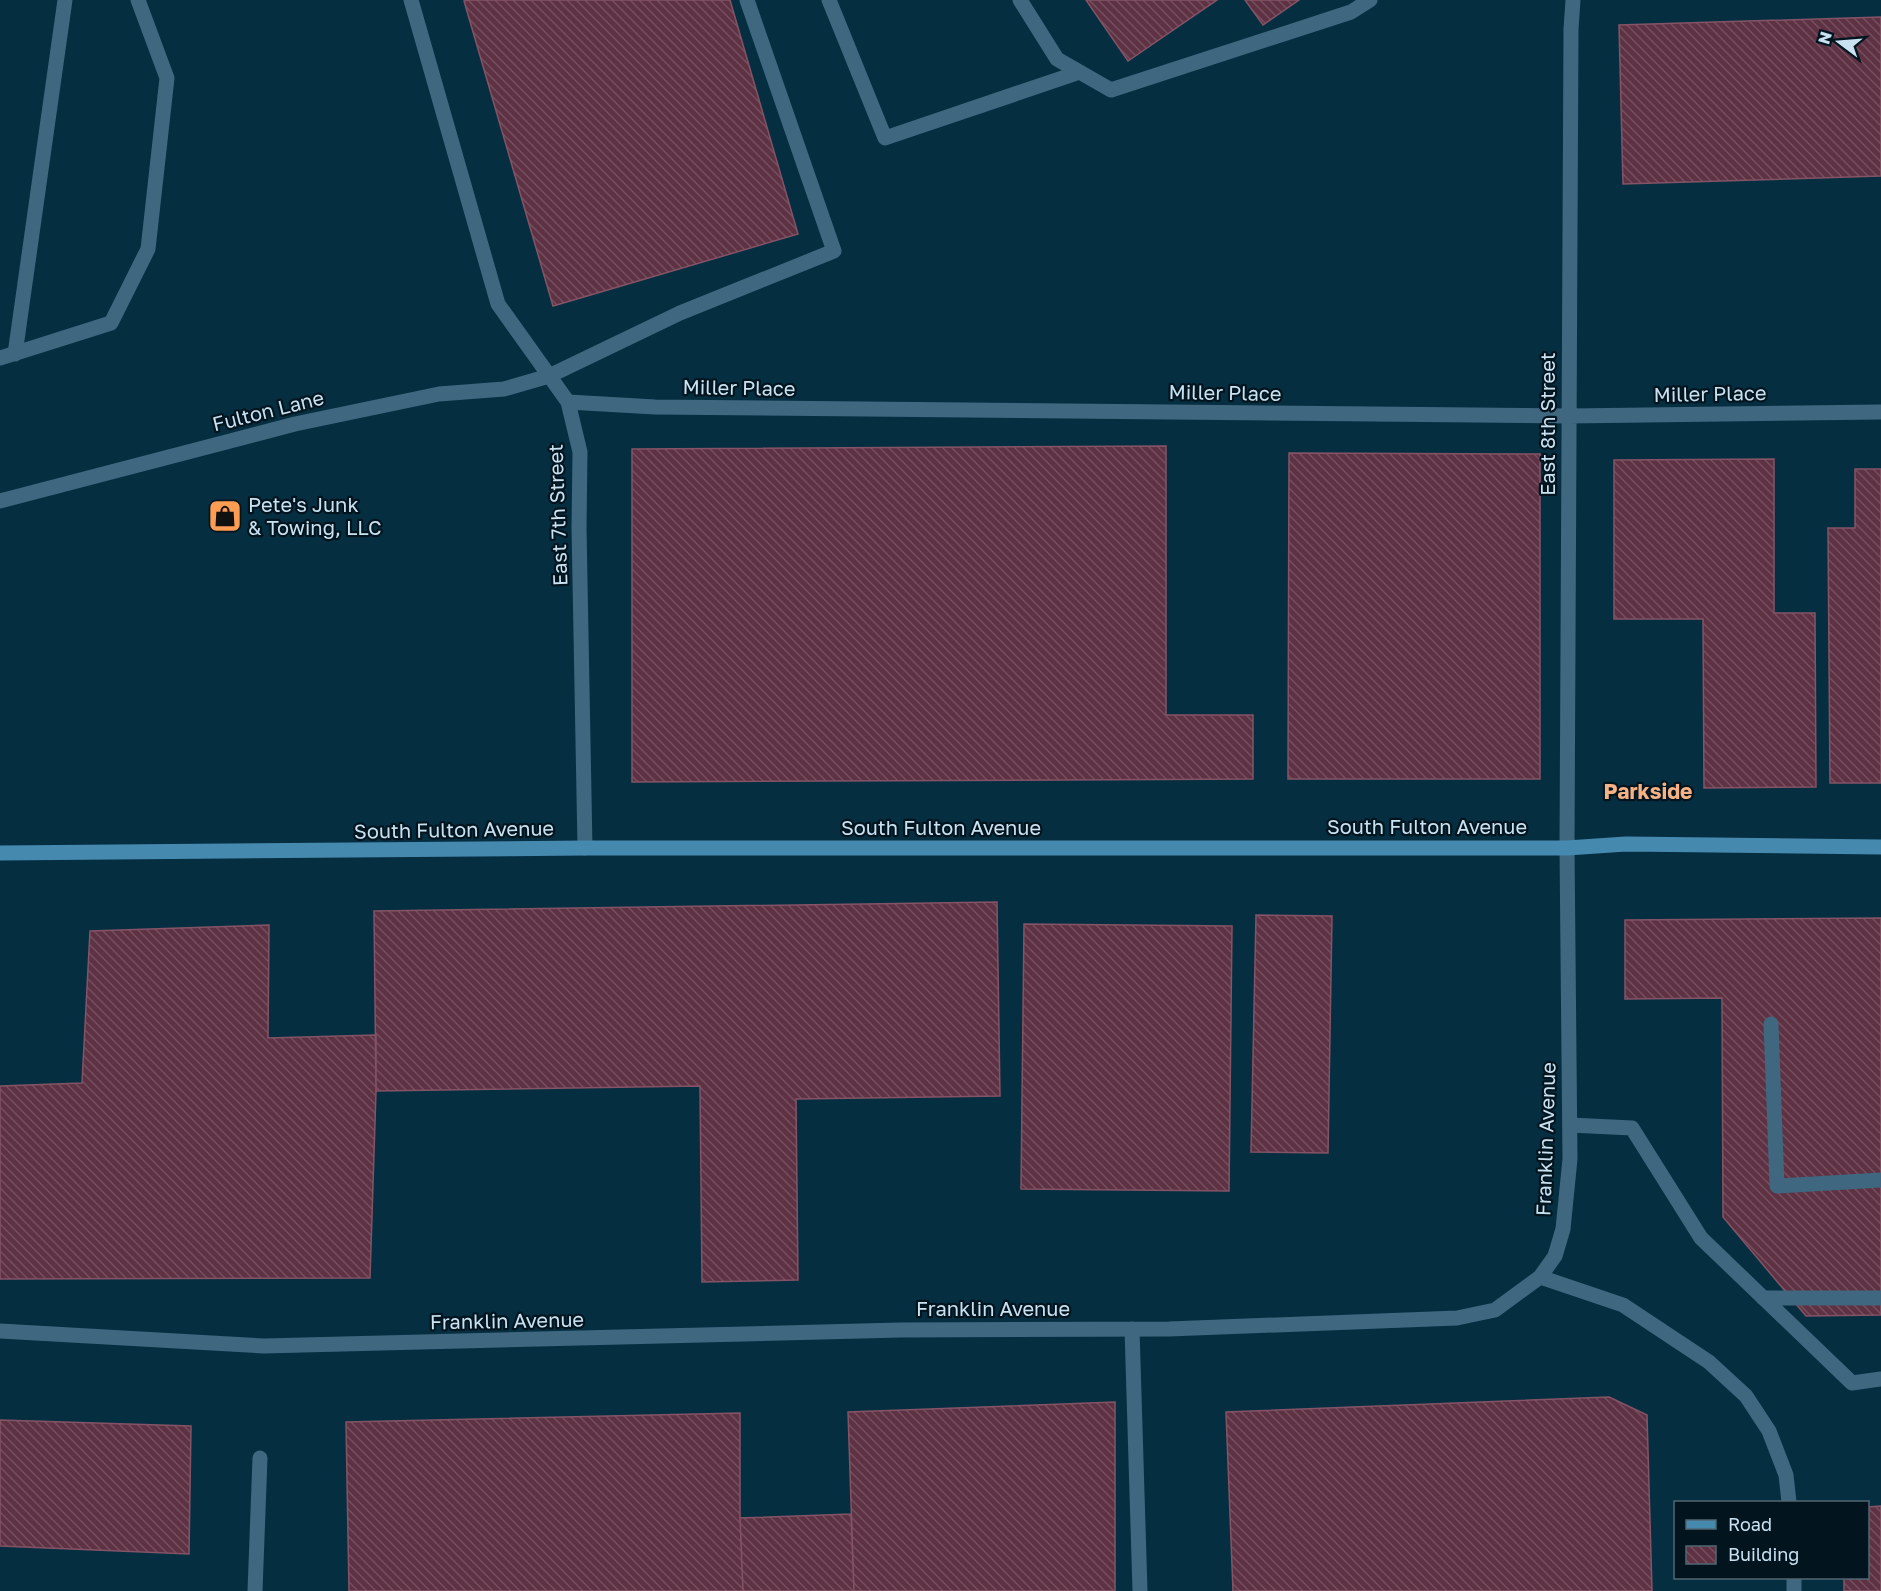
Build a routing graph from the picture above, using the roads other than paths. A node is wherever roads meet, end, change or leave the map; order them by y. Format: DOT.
graph roads {
  1 [pos="65,0"];
  2 [pos="138,0"];
  3 [pos="411,0"];
  4 [pos="747,0"];
  5 [pos="829,0"];
  6 [pos="1020,0"];
  7 [pos="1370,0"];
  8 [pos="1573,0"];
  9 [pos="1080,72"];
  10 [pos="8,356"];
  11 [pos="549,376"];
  12 [pos="568,402"];
  13 [pos="1881,412"];
  14 [pos="1568,416"];
  15 [pos="0,501"];
  16 [pos="1881,847"];
  17 [pos="585,848"];
  18 [pos="1567,848"];
  19 [pos="0,853"];
  20 [pos="1771,1024"];
  21 [pos="1570,1125"];
  22 [pos="1881,1180"];
  23 [pos="1540,1277"];
  24 [pos="1763,1298"];
  25 [pos="1881,1298"];
  26 [pos="1132,1329"];
  27 [pos="0,1331"];
  28 [pos="1881,1379"];
  29 [pos="260,1458"];
  30 [pos="1789,1501"];
  31 [pos="255,1591"];
  32 [pos="1140,1591"];
  1 -- 10 [label="street"];
  2 -- 10 [label="street"];
  3 -- 11 [label="street, East 7th Street"];
  4 -- 11 [label="street, Fulton Lane"];
  5 -- 9 [label="street"];
  6 -- 9 [label="street"];
  7 -- 9 [label="street"];
  8 -- 14 [label="street, East 8th Street"];
  11 -- 12 [label="street, East 7th Street"];
  11 -- 15 [label="street, Fulton Lane"];
  12 -- 14 [label="street, Miller Place"];
  12 -- 17 [label="street, East 7th Street"];
  13 -- 14 [label="street, Miller Place"];
  14 -- 18 [label="street, East 8th Street"];
  16 -- 18 [label="main road, South Fulton Avenue"];
  17 -- 18 [label="main road, South Fulton Avenue"];
  17 -- 19 [label="main road, South Fulton Avenue"];
  18 -- 21 [label="street, Franklin Avenue"];
  20 -- 22 [label="street"];
  21 -- 23 [label="street, Franklin Avenue"];
  21 -- 24 [label="street"];
  23 -- 26 [label="street, Franklin Avenue"];
  23 -- 30 [label="street"];
  24 -- 25 [label="street"];
  24 -- 28 [label="street"];
  26 -- 27 [label="street, Franklin Avenue"];
  26 -- 32 [label="street"];
  29 -- 31 [label="street"];
}
